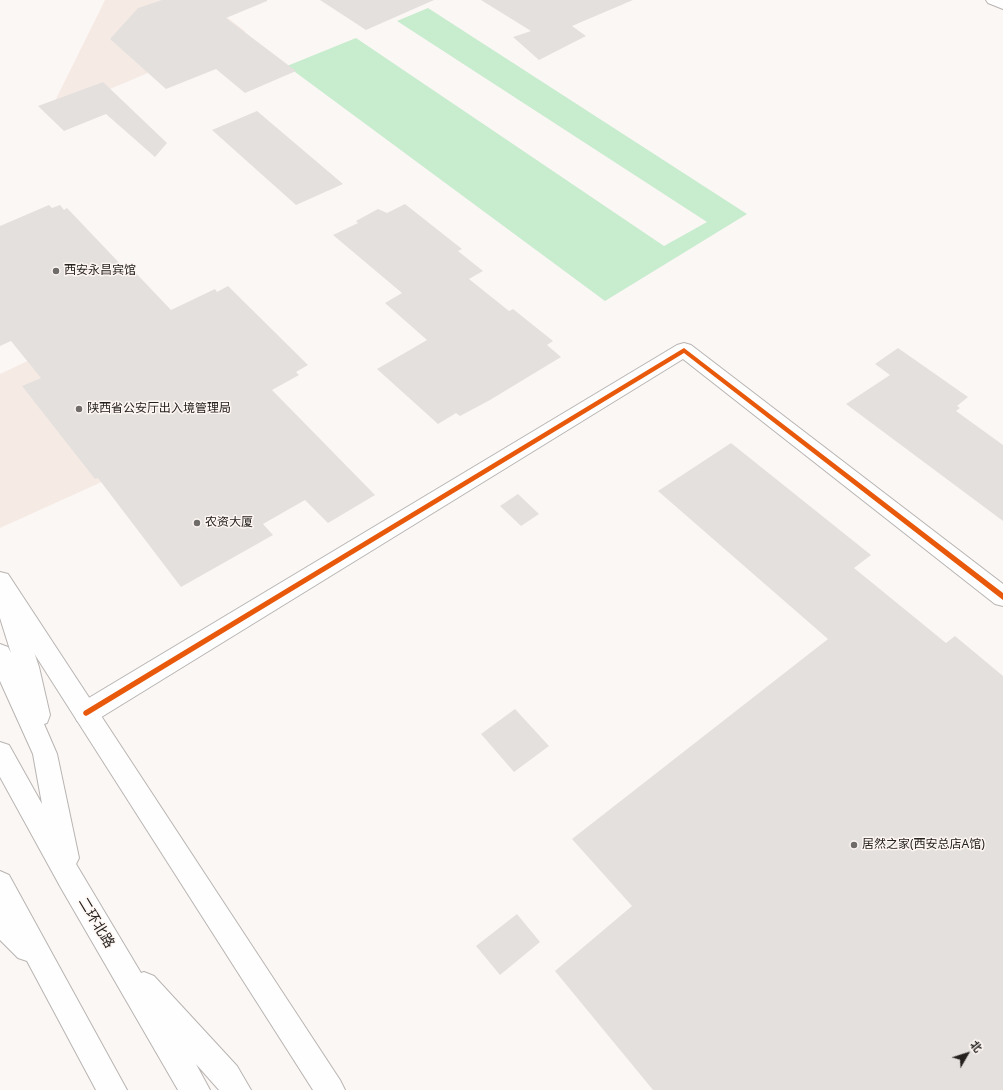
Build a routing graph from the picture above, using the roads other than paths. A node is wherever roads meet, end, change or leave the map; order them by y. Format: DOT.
graph roads {
  1 [pos="993,0"];
  2 [pos="1003,5"];
  3 [pos="0,581"];
  4 [pos="0,590"];
  5 [pos="1003,597"];
  6 [pos="0,654"];
  7 [pos="86,713"];
  8 [pos="0,753"];
  9 [pos="45,754"];
  10 [pos="70,879"];
  11 [pos="0,884"];
  12 [pos="0,921"];
  13 [pos="115,954"];
  14 [pos="42,962"];
  15 [pos="112,1090"];
  16 [pos="195,1090"];
  17 [pos="236,1090"];
  18 [pos="330,1090"];
  1 -- 2 [label="main road"];
  3 -- 7 [label="main road"];
  4 -- 9 [label="main road"];
  5 -- 7 [label="main road"];
  6 -- 9 [label="main road"];
  7 -- 18 [label="main road"];
  8 -- 10 [label="main road, 二环北路"];
  9 -- 10 [label="main road"];
  10 -- 13 [label="main road, 二环北路"];
  11 -- 14 [label="main road"];
  12 -- 14 [label="main road"];
  13 -- 16 [label="main road, 二环北路"];
  13 -- 17 [label="main road"];
  14 -- 15 [label="main road"];
}
